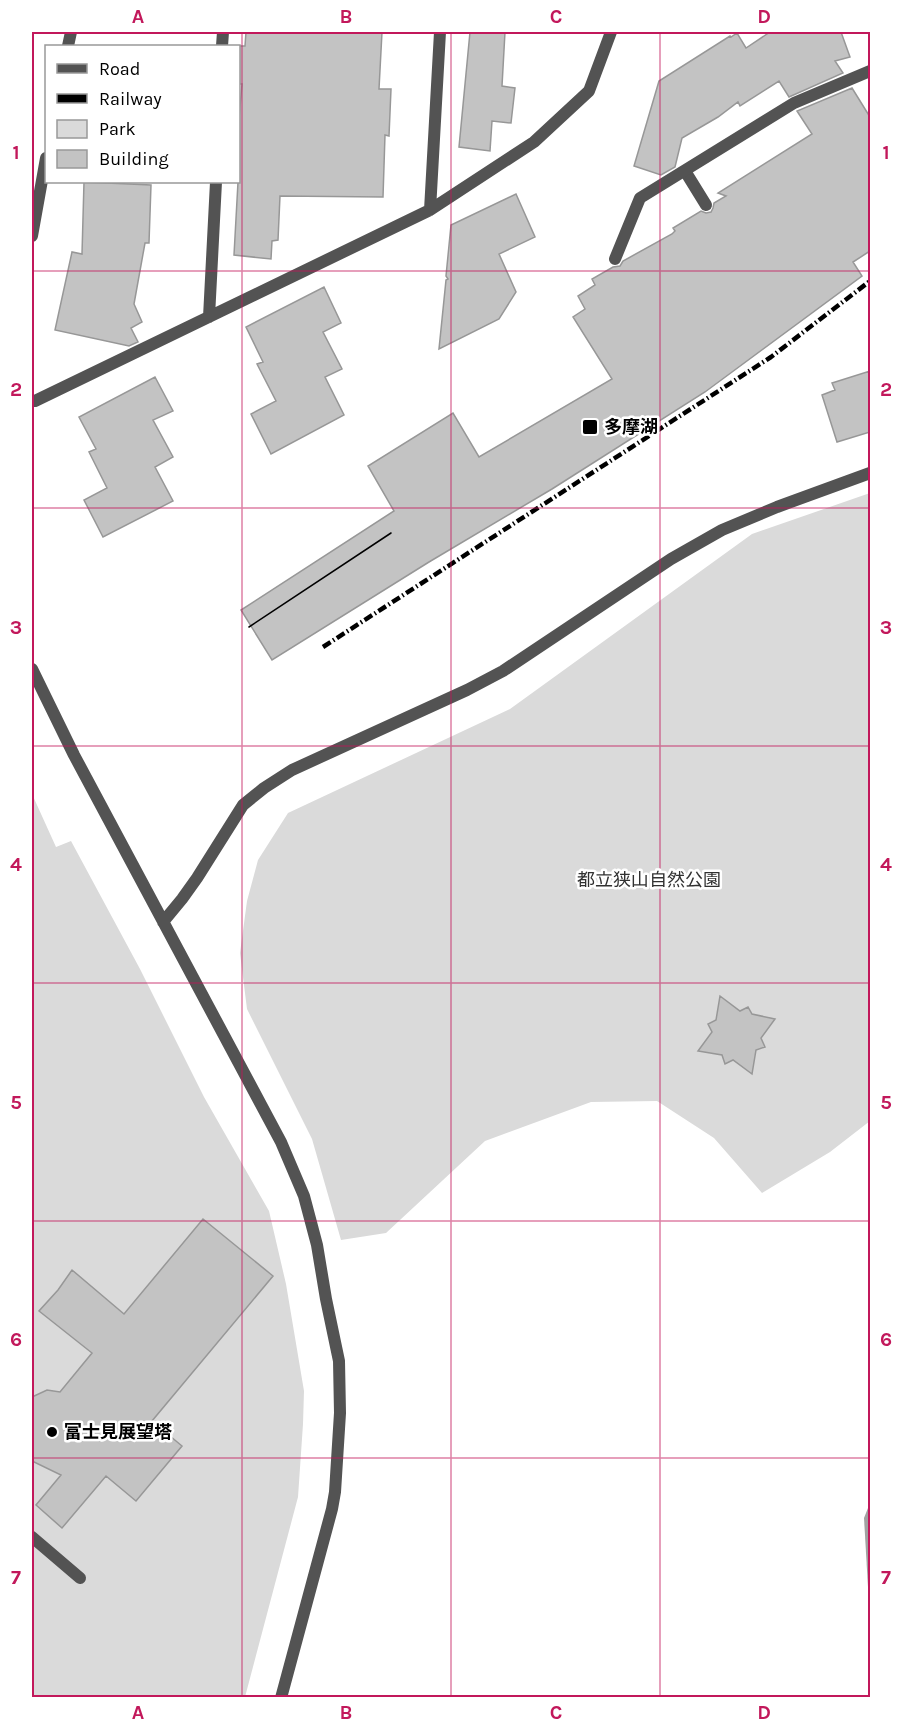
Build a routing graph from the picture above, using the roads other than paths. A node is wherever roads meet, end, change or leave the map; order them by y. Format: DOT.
graph roads {
  1 [pos="440,32"];
  2 [pos="611,32"];
  3 [pos="870,72"];
  4 [pos="45,164"];
  5 [pos="685,171"];
  6 [pos="216,183"];
  7 [pos="706,205"];
  8 [pos="430,210"];
  9 [pos="32,236"];
  10 [pos="615,259"];
  11 [pos="209,317"];
  12 [pos="35,401"];
  13 [pos="870,473"];
  14 [pos="32,669"];
  15 [pos="162,921"];
  16 [pos="32,1537"];
  17 [pos="80,1578"];
  18 [pos="281,1698"];
  1 -- 8 [label="street"];
  2 -- 8 [label="street"];
  3 -- 5 [label="street"];
  4 -- 9 [label="street"];
  5 -- 7 [label="street"];
  5 -- 10 [label="street"];
  6 -- 11 [label="street"];
  8 -- 11 [label="street"];
  11 -- 12 [label="street"];
  13 -- 15 [label="street"];
  14 -- 15 [label="street"];
  15 -- 18 [label="street"];
  16 -- 17 [label="street"];
}
